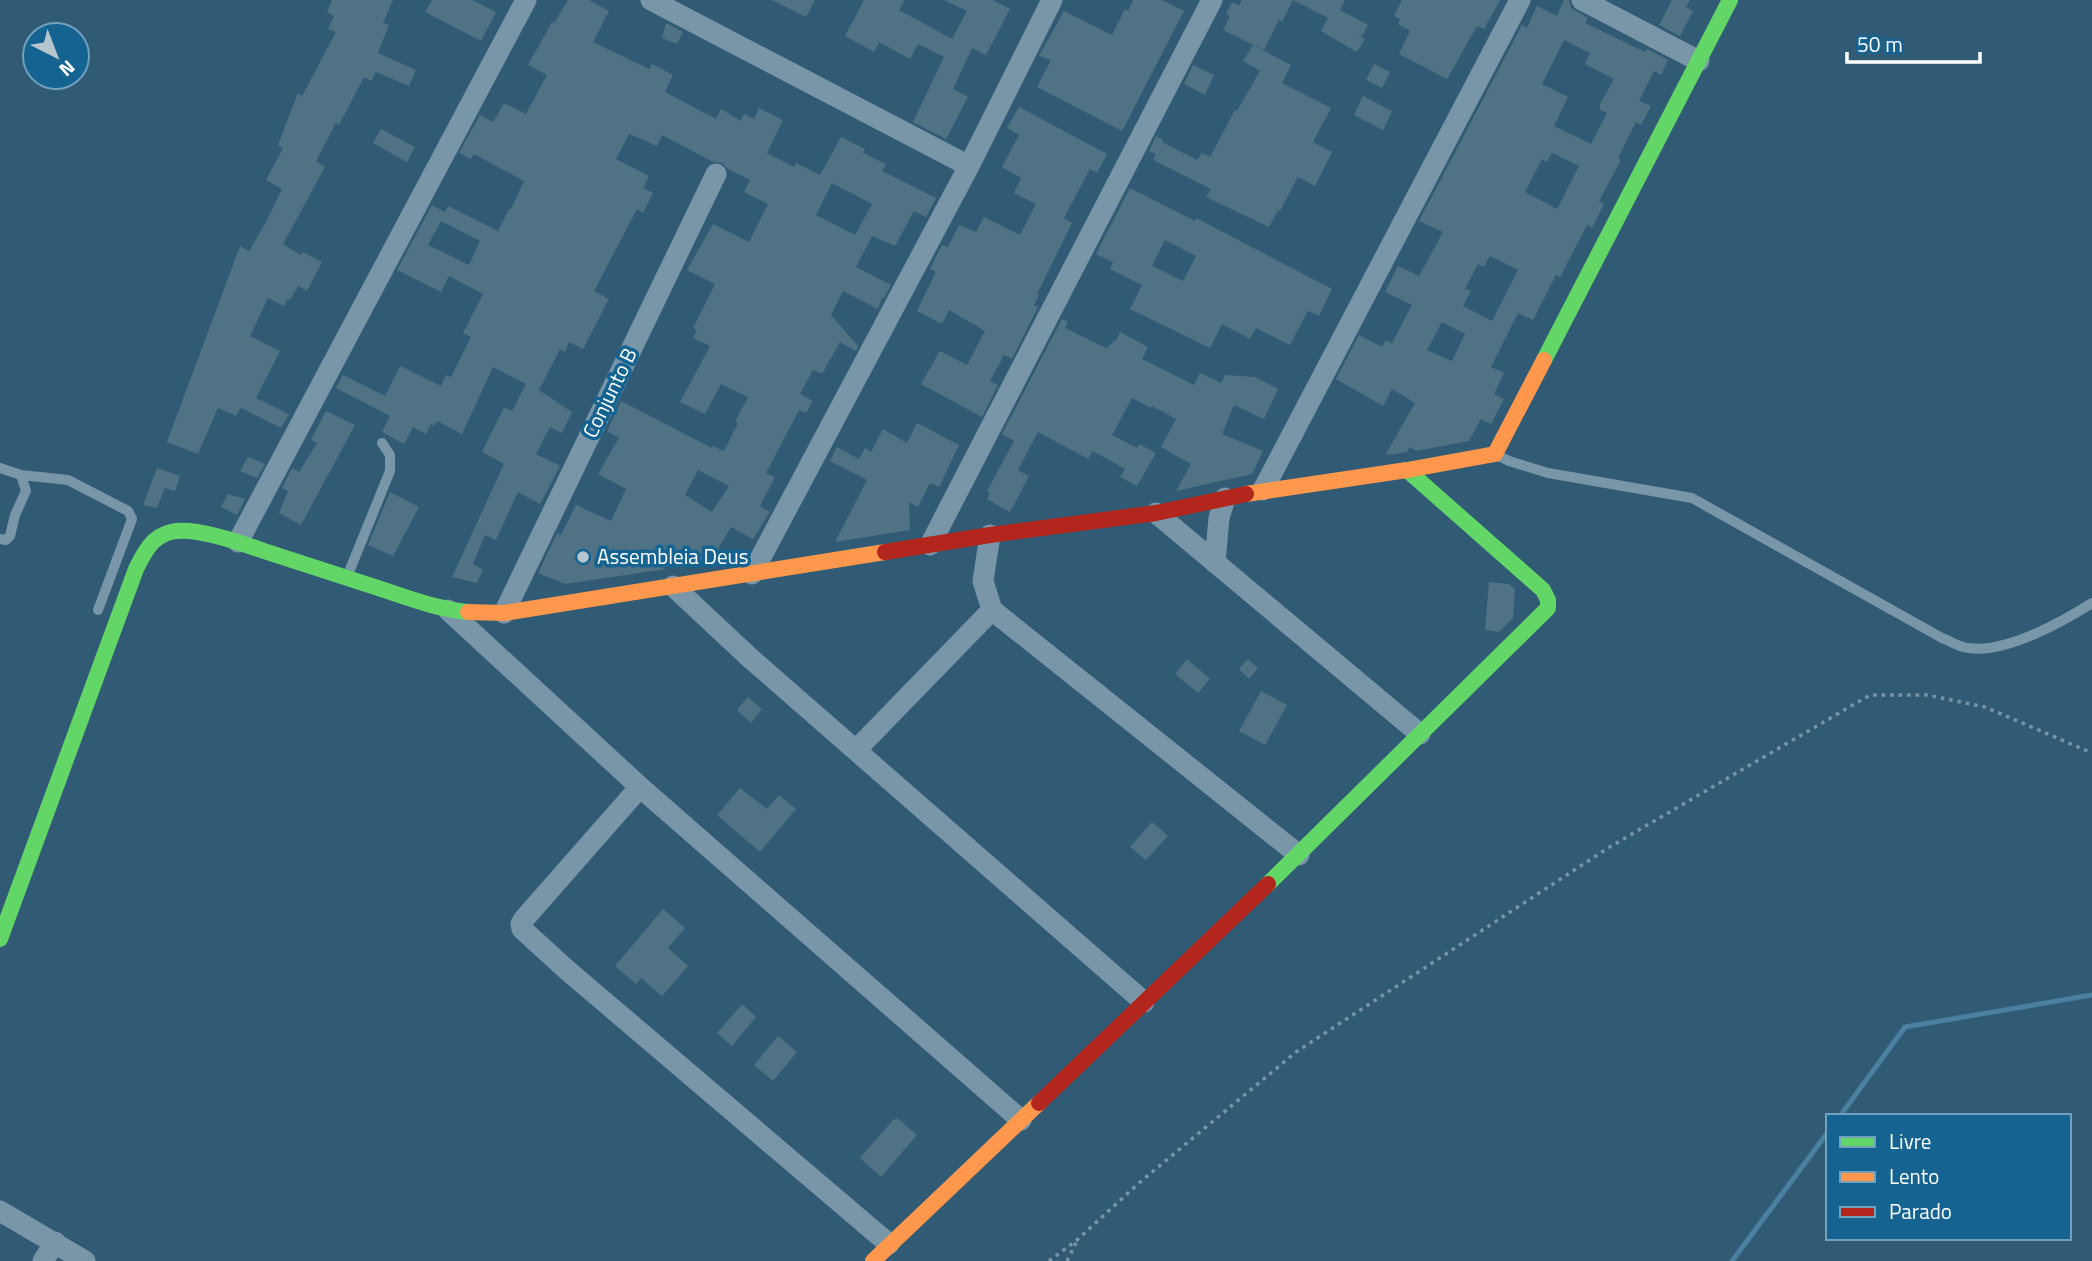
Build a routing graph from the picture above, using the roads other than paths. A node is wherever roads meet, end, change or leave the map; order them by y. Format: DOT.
graph roads {
  1 [pos="526,0"];
  2 [pos="651,0"];
  3 [pos="1052,0"];
  4 [pos="1212,0"];
  5 [pos="1520,0"];
  6 [pos="1582,0"];
  7 [pos="1730,0"];
  8 [pos="1699,61"];
  9 [pos="969,166"];
  10 [pos="716,174"];
  11 [pos="382,443"];
  12 [pos="1495,454"];
  13 [pos="0,468"];
  14 [pos="1407,470"];
  15 [pos="22,475"];
  16 [pos="1263,490"];
  17 [pos="1225,498"];
  18 [pos="1156,513"];
  19 [pos="990,535"];
  20 [pos="0,539"];
  21 [pos="238,542"];
  22 [pos="930,545"];
  23 [pos="1215,563"];
  24 [pos="752,574"];
  25 [pos="347,578"];
  26 [pos="673,586"];
  27 [pos="2092,603"];
  28 [pos="98,610"];
  29 [pos="448,610"];
  30 [pos="992,610"];
  31 [pos="504,613"];
  32 [pos="1420,734"];
  33 [pos="856,750"];
  34 [pos="640,787"];
  35 [pos="1299,855"];
  36 [pos="0,939"];
  37 [pos="1144,1002"];
  38 [pos="1021,1121"];
  39 [pos="0,1211"];
  40 [pos="55,1242"];
  41 [pos="889,1244"];
  42 [pos="43,1261"];
  43 [pos="85,1261"];
  44 [pos="873,1261"];
  1 -- 21 [label="street"];
  2 -- 9 [label="street"];
  3 -- 9 [label="street"];
  4 -- 22 [label="street"];
  5 -- 16 [label="street"];
  6 -- 8 [label="street"];
  7 -- 8 [label="street"];
  8 -- 12 [label="street"];
  9 -- 24 [label="street"];
  10 -- 31 [label="street, Conjunto B"];
  11 -- 25 [label="lane"];
  12 -- 14 [label="street"];
  12 -- 27 [label="lane"];
  13 -- 15 [label="lane"];
  14 -- 16 [label="street"];
  14 -- 32 [label="street"];
  15 -- 20 [label="lane"];
  15 -- 28 [label="lane"];
  16 -- 17 [label="street"];
  17 -- 18 [label="street"];
  17 -- 23 [label="street"];
  18 -- 19 [label="street"];
  18 -- 23 [label="street"];
  19 -- 22 [label="street"];
  19 -- 30 [label="street"];
  21 -- 25 [label="street"];
  21 -- 36 [label="street"];
  22 -- 24 [label="street"];
  23 -- 32 [label="street"];
  24 -- 26 [label="street"];
  25 -- 29 [label="street"];
  26 -- 31 [label="street"];
  26 -- 33 [label="street"];
  29 -- 31 [label="street"];
  29 -- 34 [label="street"];
  30 -- 33 [label="street"];
  30 -- 35 [label="street"];
  32 -- 35 [label="street"];
  33 -- 37 [label="street"];
  34 -- 38 [label="street"];
  34 -- 41 [label="street"];
  35 -- 37 [label="street"];
  37 -- 38 [label="street"];
  38 -- 41 [label="street"];
  39 -- 40 [label="street"];
  40 -- 42 [label="street"];
  40 -- 43 [label="street"];
  41 -- 44 [label="street"];
}
